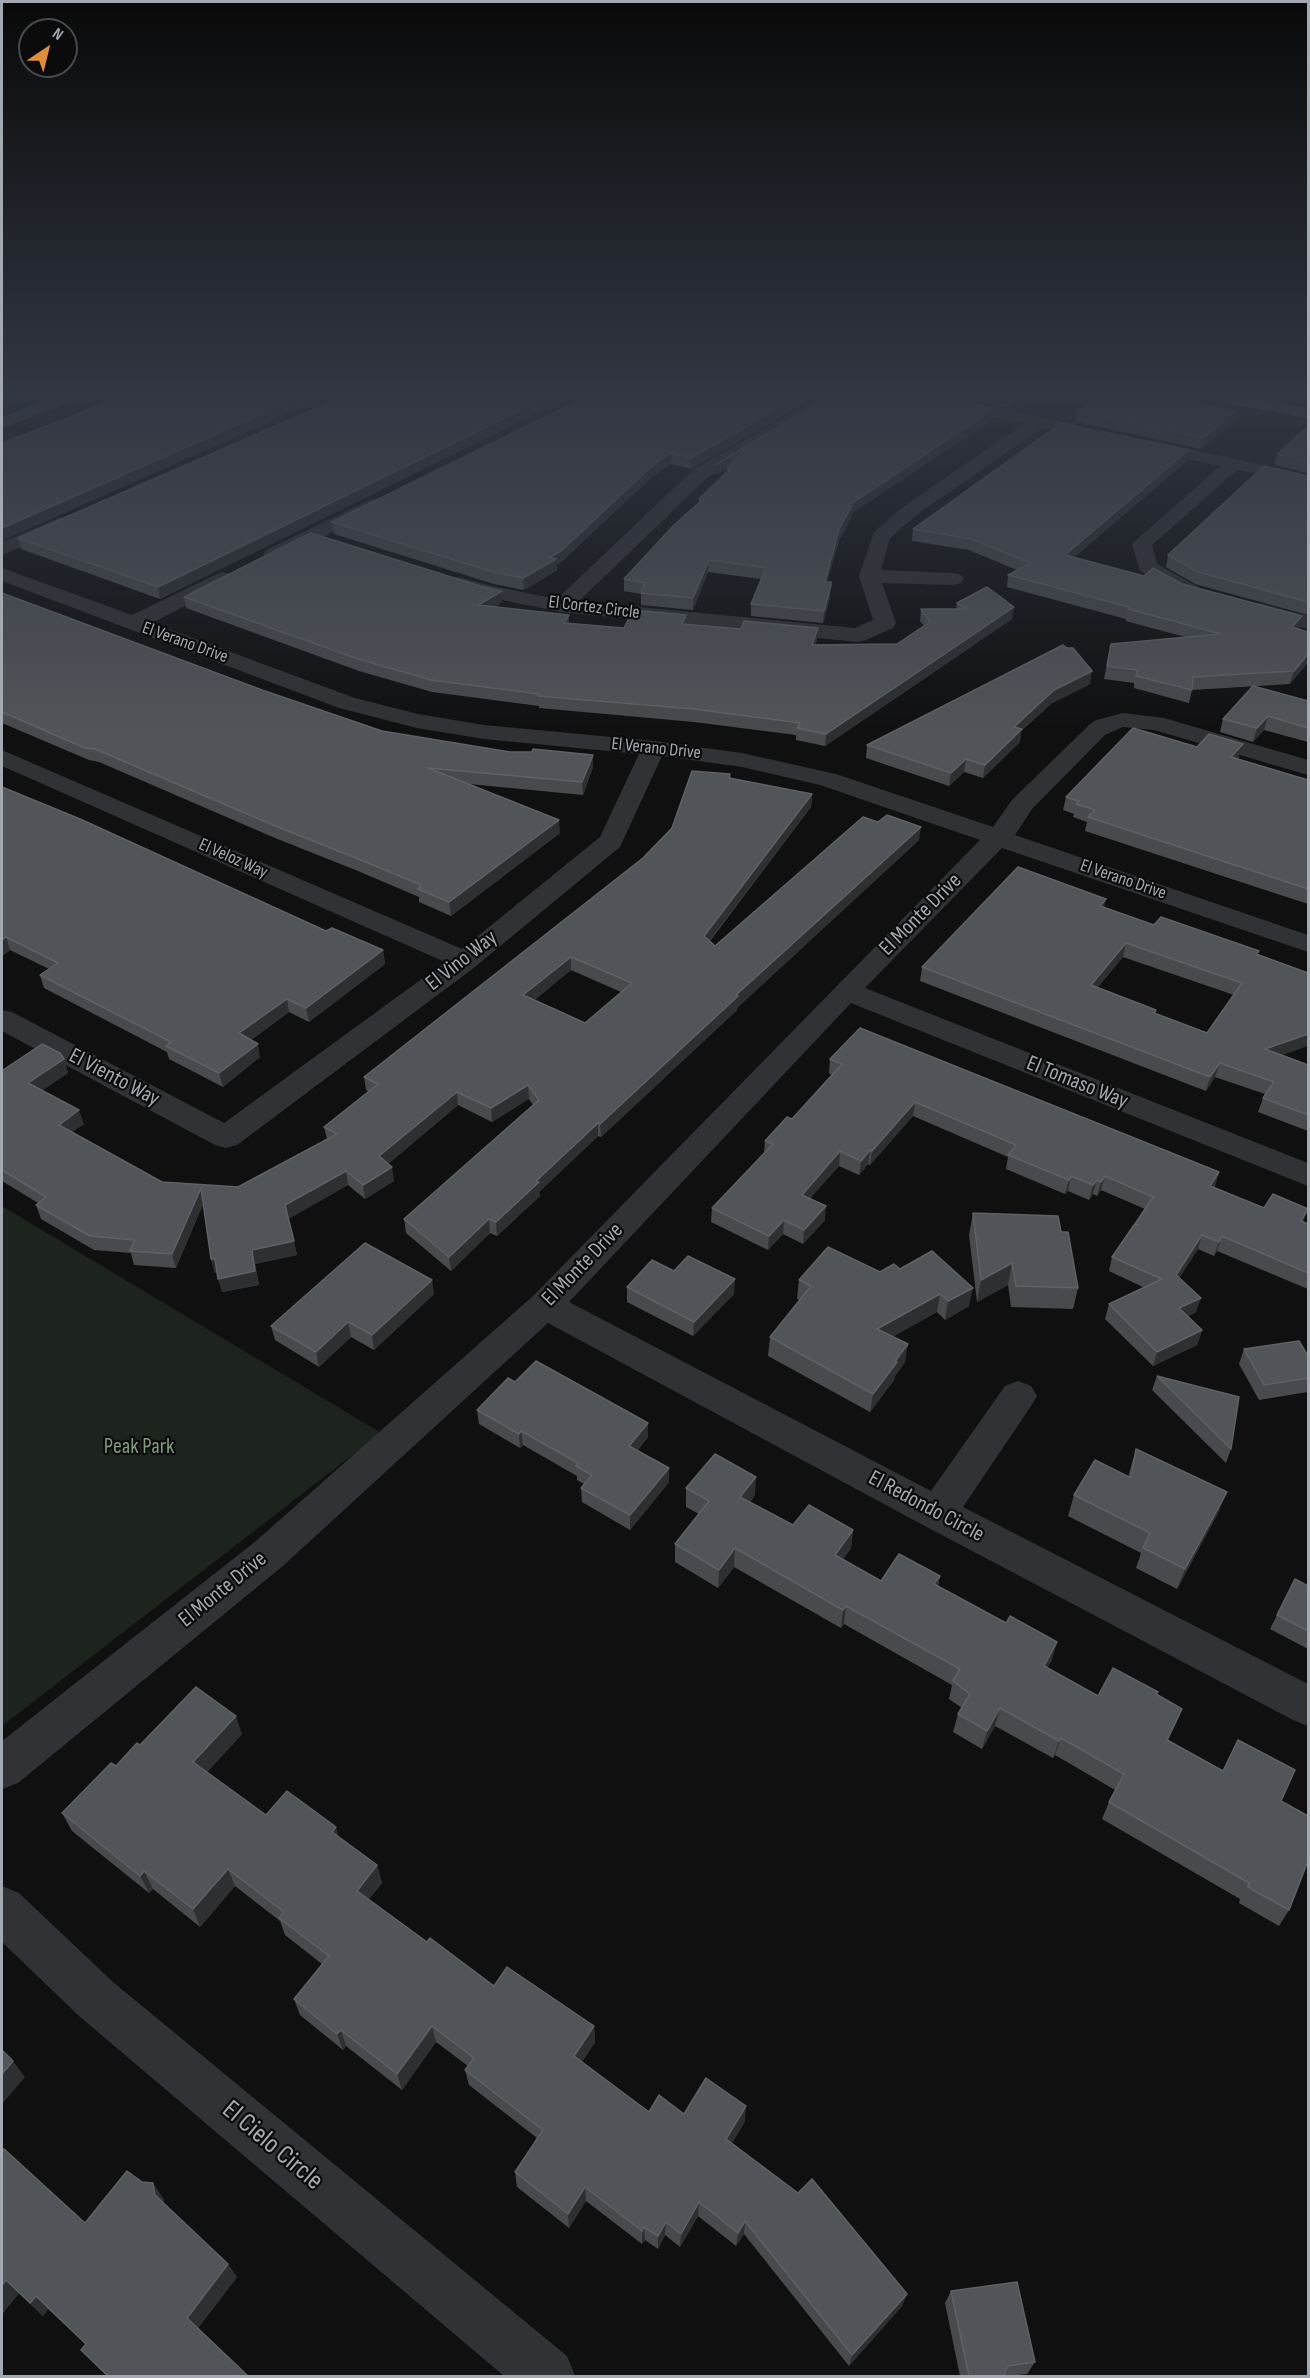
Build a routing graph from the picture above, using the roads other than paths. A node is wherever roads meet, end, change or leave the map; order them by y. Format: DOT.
graph roads {
  1 [pos="366,508"];
  2 [pos="664,508"];
  3 [pos="914,508"];
  4 [pos="1183,508"];
  5 [pos="77,516"];
  6 [pos="311,535"];
  7 [pos="333,542"];
  8 [pos="2,549"];
  9 [pos="258,561"];
  10 [pos="237,572"];
  11 [pos="2,574"];
  12 [pos="869,576"];
  13 [pos="444,578"];
  14 [pos="954,579"];
  15 [pos="1209,596"];
  16 [pos="1242,605"];
  17 [pos="562,606"];
  18 [pos="1308,623"];
  19 [pos="132,624"];
  20 [pos="654,748"];
  21 [pos="2,757"];
  22 [pos="1308,768"];
  23 [pos="998,837"];
  24 [pos="1308,944"];
  25 [pos="465,961"];
  26 [pos="846,991"];
  27 [pos="2,1019"];
  28 [pos="226,1137"];
  29 [pos="1308,1175"];
  30 [pos="545,1305"];
  31 [pos="1018,1396"];
  32 [pos="937,1513"];
  33 [pos="1308,1706"];
  34 [pos="2,1768"];
  35 [pos="2,1910"];
  36 [pos="547,2376"];
  1 -- 6 [label="street"];
  2 -- 17 [label="street"];
  3 -- 12 [label="street"];
  4 -- 15 [label="street"];
  5 -- 8 [label="street"];
  6 -- 7 [label="street"];
  6 -- 9 [label="street"];
  10 -- 19 [label="street"];
  11 -- 19 [label="street, El Verano Drive"];
  12 -- 14 [label="street"];
  12 -- 17 [label="street, El Cortez Circle"];
  13 -- 17 [label="street, El Cortez Circle"];
  16 -- 18 [label="street"];
  19 -- 20 [label="street, El Verano Drive"];
  20 -- 23 [label="street, El Verano Drive"];
  20 -- 25 [label="street, El Vino Way"];
  21 -- 25 [label="street, El Veloz Way"];
  22 -- 23 [label="street, El Monte Drive"];
  23 -- 24 [label="street, El Verano Drive"];
  23 -- 26 [label="street, El Monte Drive"];
  25 -- 28 [label="street, El Vino Way"];
  26 -- 29 [label="street, El Tomaso Way"];
  26 -- 30 [label="street, El Monte Drive"];
  27 -- 28 [label="street, El Viento Way"];
  30 -- 32 [label="street, El Redondo Circle"];
  30 -- 34 [label="street, El Monte Drive"];
  31 -- 32 [label="street"];
  32 -- 33 [label="street, El Redondo Circle"];
  35 -- 36 [label="street, El Cielo Circle"];
}
